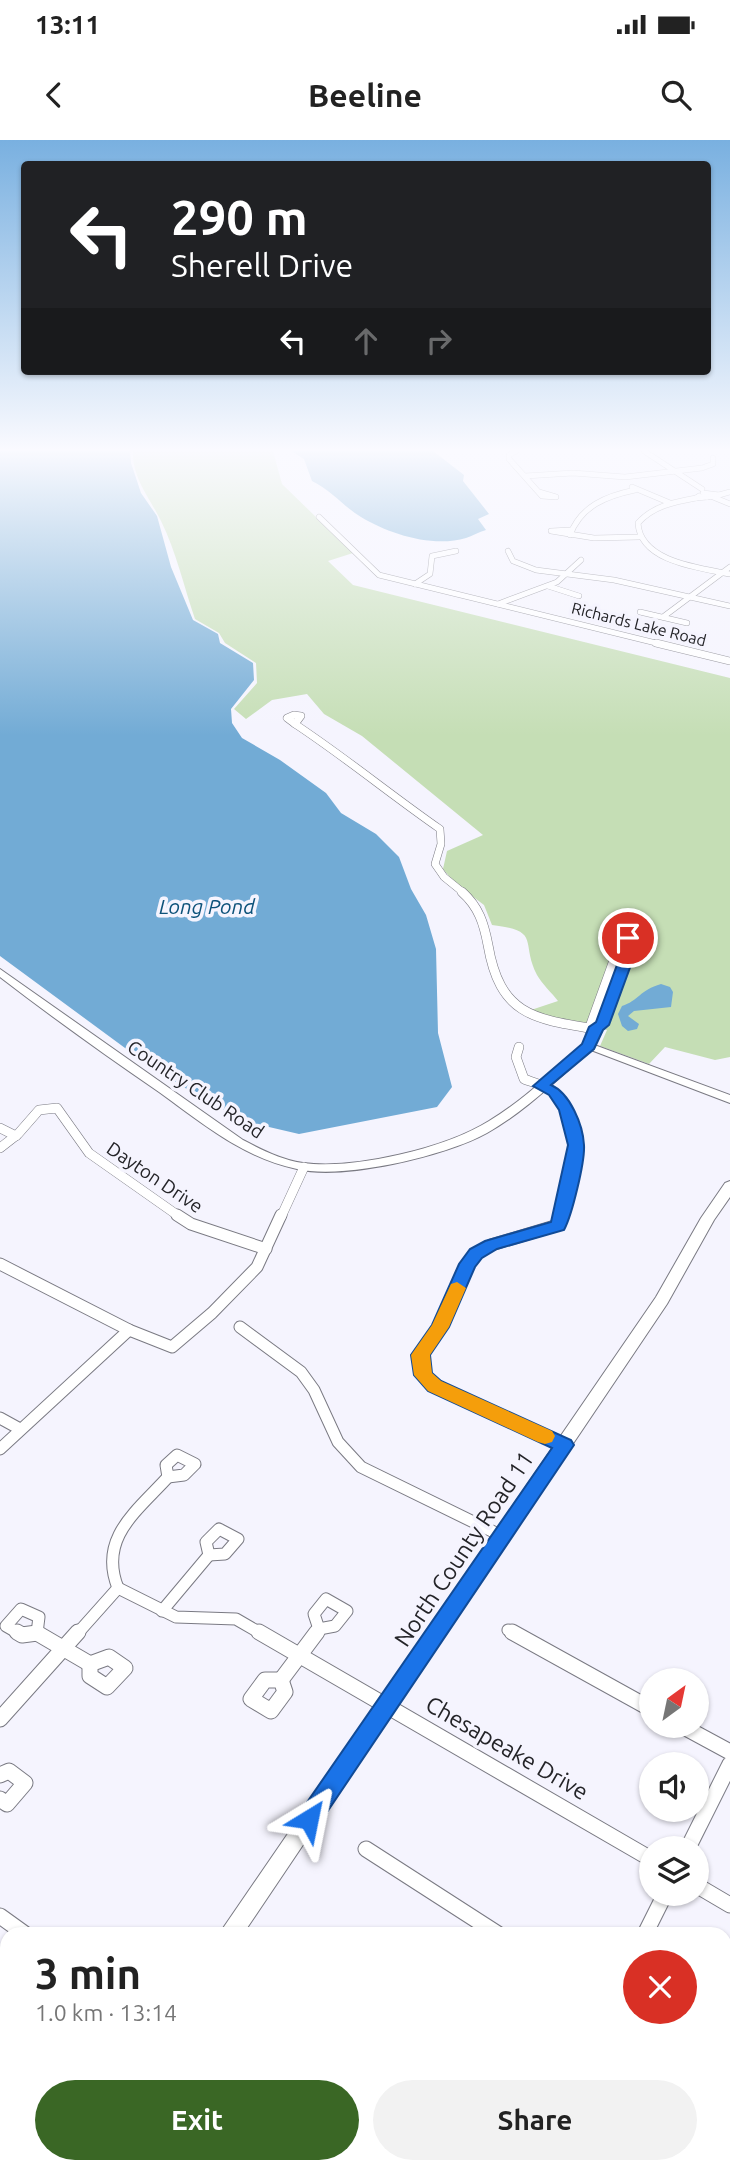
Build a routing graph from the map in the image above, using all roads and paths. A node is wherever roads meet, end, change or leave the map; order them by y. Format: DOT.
graph roads {
  1 [pos="352,546"];
  2 [pos="649,546"];
  3 [pos="456,551"];
  4 [pos="508,551"];
  5 [pos="581,559"];
  6 [pos="730,567"];
  7 [pos="727,573"];
  8 [pos="567,574"];
  9 [pos="415,584"];
  10 [pos="548,586"];
  11 [pos="579,596"];
  12 [pos="690,597"];
  13 [pos="502,605"];
  14 [pos="730,606"];
  15 [pos="640,612"];
  16 [pos="663,617"];
  17 [pos="687,623"];
  18 [pos="730,660"];
  19 [pos="295,724"];
  20 [pos="628,938"];
  21 [pos="0,972"];
  22 [pos="596,1028"];
  23 [pos="589,1046"];
  24 [pos="519,1047"];
  25 [pos="541,1086"];
  26 [pos="730,1099"];
  27 [pos="0,1128"];
  28 [pos="16,1136"];
  29 [pos="0,1148"];
  30 [pos="304,1167"];
  31 [pos="730,1186"];
  32 [pos="266,1249"];
  33 [pos="0,1264"];
  34 [pos="240,1327"];
  35 [pos="129,1330"];
  36 [pos="0,1418"];
  37 [pos="20,1429"];
  38 [pos="565,1445"];
  39 [pos="0,1449"];
  40 [pos="168,1477"];
  41 [pos="502,1536"];
  42 [pos="209,1555"];
  43 [pos="118,1588"];
  44 [pos="162,1611"];
  45 [pos="318,1629"];
  46 [pos="508,1630"];
  47 [pos="37,1633"];
  48 [pos="64,1649"];
  49 [pos="299,1655"];
  50 [pos="90,1664"];
  51 [pos="281,1680"];
  52 [pos="639,1702"];
  53 [pos="388,1705"];
  54 [pos="0,1718"];
  55 [pos="704,1738"];
  56 [pos="730,1752"];
  57 [pos="730,1764"];
  58 [pos="0,1774"];
  59 [pos="0,1799"];
  60 [pos="694,1836"];
  61 [pos="366,1849"];
  62 [pos="639,1852"];
  63 [pos="709,1893"];
  64 [pos="730,1905"];
  65 [pos="659,1906"];
  66 [pos="0,1916"];
  67 [pos="15,1927"];
  68 [pos="235,1927"];
  69 [pos="487,1927"];
  70 [pos="648,1927"];
  1 -- 9 [label="street, Richards Lake Road"];
  2 -- 7 [label="street"];
  3 -- 9 [label="street"];
  4 -- 8 [label="street"];
  5 -- 8 [label="street"];
  6 -- 7 [label="street"];
  7 -- 12 [label="street"];
  8 -- 10 [label="street"];
  8 -- 12 [label="street"];
  9 -- 13 [label="street, Richards Lake Road"];
  10 -- 11 [label="street"];
  10 -- 13 [label="street"];
  12 -- 14 [label="street"];
  12 -- 16 [label="street"];
  13 -- 18 [label="street, Richards Lake Road"];
  15 -- 16 [label="street"];
  16 -- 17 [label="street"];
  19 -- 22 [label="street"];
  20 -- 22 [label="street"];
  21 -- 30 [label="street, Country Club Road"];
  22 -- 23 [label="street"];
  23 -- 25 [label="street, Country Club Road"];
  23 -- 26 [label="street"];
  24 -- 25 [label="street"];
  25 -- 30 [label="street, Country Club Road"];
  25 -- 38 [label="street"];
  27 -- 28 [label="street"];
  28 -- 29 [label="street"];
  28 -- 32 [label="street, Dayton Drive"];
  30 -- 32 [label="street"];
  31 -- 38 [label="main road, North County Road 11"];
  32 -- 35 [label="street"];
  33 -- 35 [label="street"];
  34 -- 41 [label="street"];
  35 -- 37 [label="street"];
  36 -- 37 [label="street"];
  37 -- 39 [label="street"];
  38 -- 41 [label="main road, North County Road 11"];
  40 -- 43 [label="street"];
  41 -- 53 [label="main road, North County Road 11"];
  42 -- 44 [label="street"];
  43 -- 44 [label="street, Chesapeake Drive"];
  43 -- 48 [label="street"];
  44 -- 49 [label="street, Chesapeake Drive"];
  45 -- 49 [label="street"];
  46 -- 52 [label="street"];
  47 -- 48 [label="street"];
  48 -- 50 [label="street"];
  48 -- 54 [label="street"];
  49 -- 51 [label="street"];
  49 -- 53 [label="street, Chesapeake Drive"];
  53 -- 62 [label="street, Chesapeake Drive"];
  53 -- 68 [label="main road, North County Road 11"];
  55 -- 56 [label="street"];
  57 -- 60 [label="street"];
  58 -- 59 [label="street"];
  61 -- 69 [label="street"];
  63 -- 64 [label="street"];
  65 -- 70 [label="street"];
  66 -- 67 [label="street"];
}
